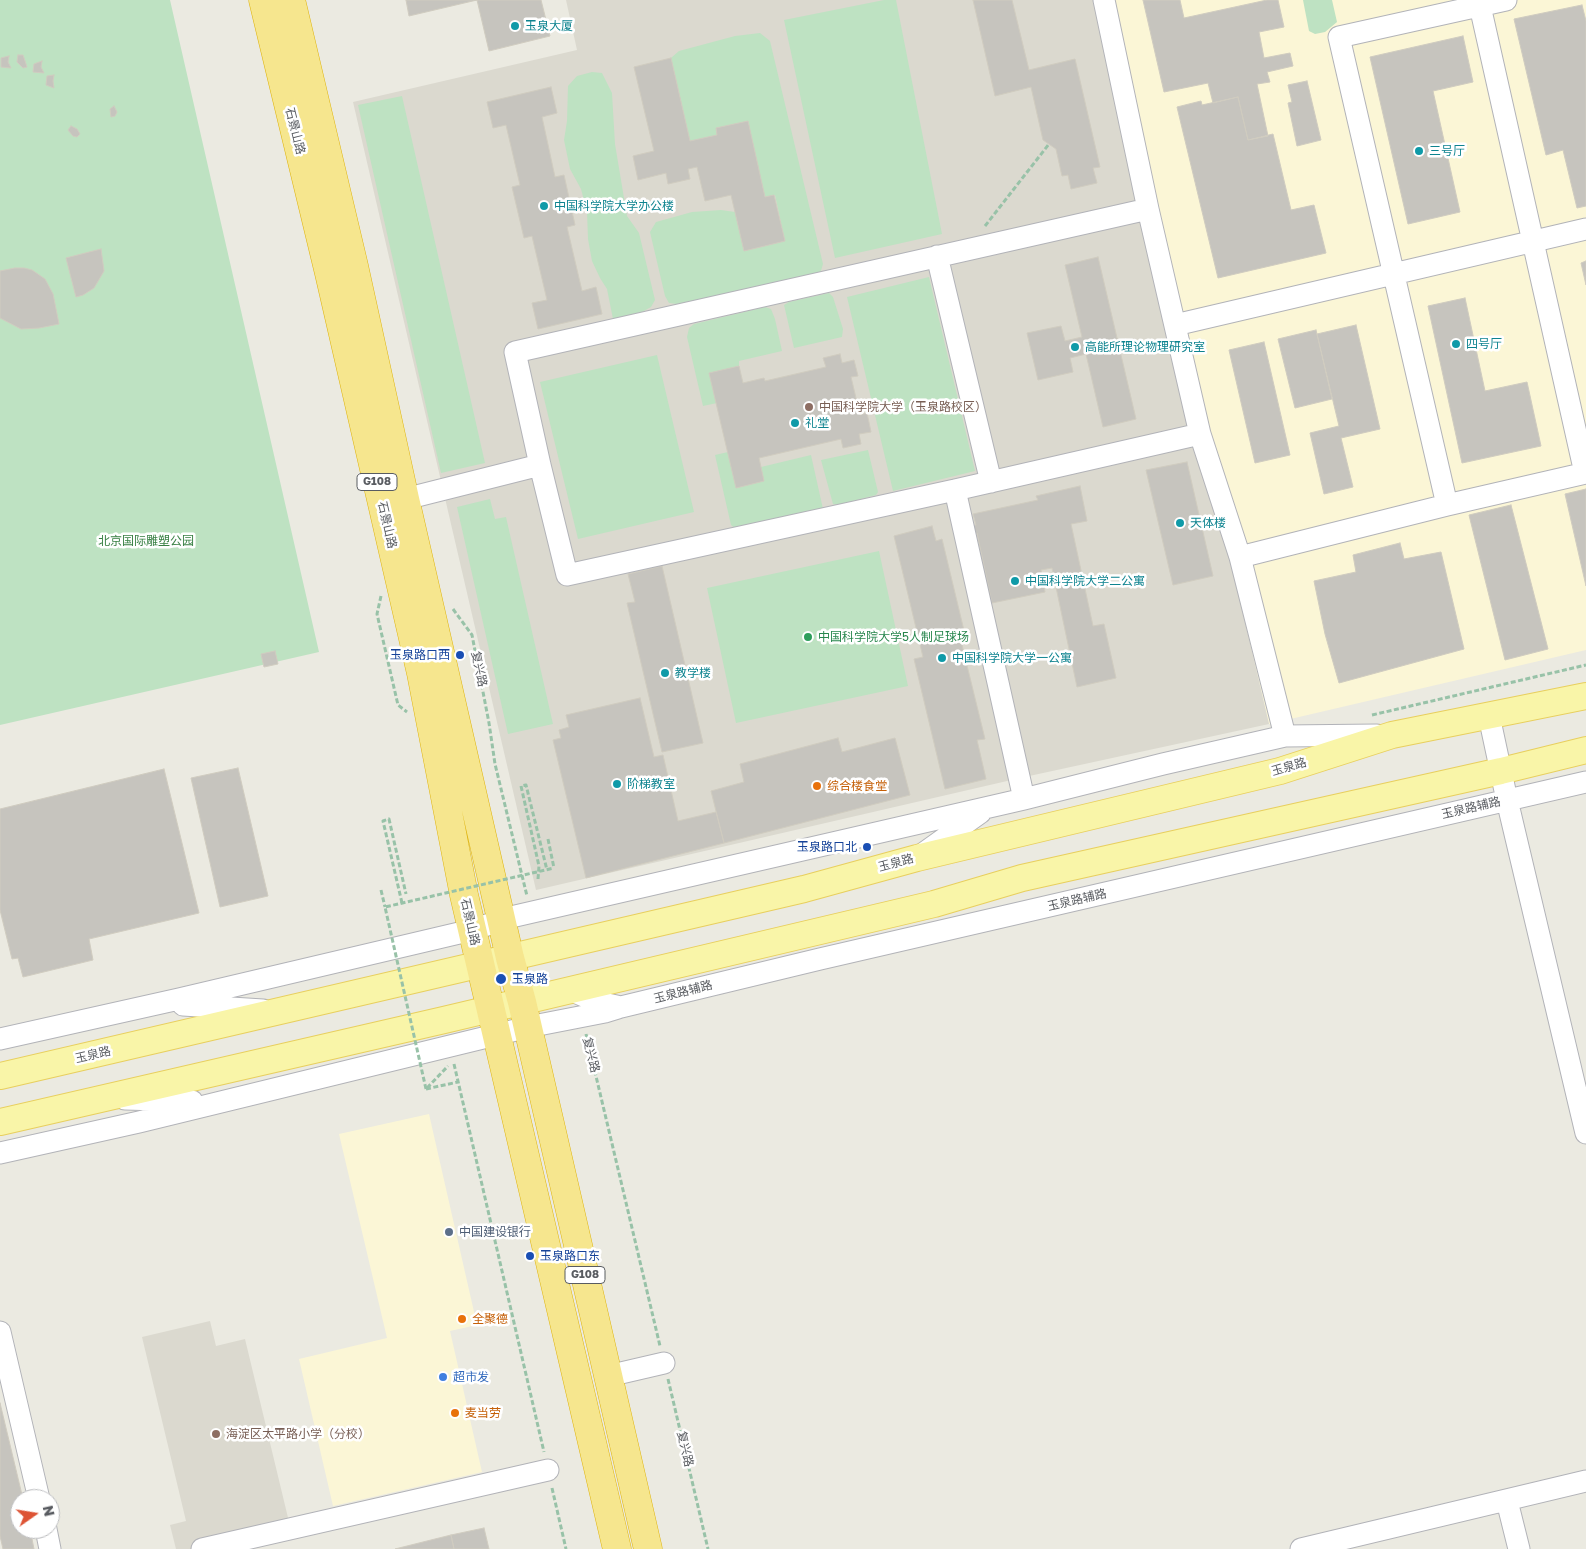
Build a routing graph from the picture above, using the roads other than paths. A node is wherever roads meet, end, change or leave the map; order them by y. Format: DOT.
graph roads {
  1 [pos="263,0"];
  2 [pos="291,0"];
  3 [pos="1104,0"];
  4 [pos="1506,0"];
  5 [pos="1480,6"];
  6 [pos="1148,209"];
  7 [pos="1586,229"];
  8 [pos="1532,241"];
  9 [pos="937,256"];
  10 [pos="1394,274"];
  11 [pos="1175,325"];
  12 [pos="1200,434"];
  13 [pos="540,465"];
  14 [pos="1585,473"];
  15 [pos="990,482"];
  16 [pos="955,490"];
  17 [pos="405,499"];
  18 [pos="1447,505"];
  19 [pos="1240,557"];
  20 [pos="1586,696"];
  21 [pos="1488,716"];
  22 [pos="1392,735"];
  23 [pos="1285,736"];
  24 [pos="1586,750"];
  25 [pos="1501,771"];
  26 [pos="1586,782"];
  27 [pos="1024,799"];
  28 [pos="1506,800"];
  29 [pos="988,807"];
  30 [pos="917,858"];
  31 [pos="502,920"];
  32 [pos="472,930"];
  33 [pos="510,958"];
  34 [pos="480,965"];
  35 [pos="570,990"];
  36 [pos="159,1004"];
  37 [pos="621,1007"];
  38 [pos="283,1011"];
  39 [pos="525,1014"];
  40 [pos="493,1022"];
  41 [pos="0,1039"];
  42 [pos="0,1076"];
  43 [pos="102,1098"];
  44 [pos="218,1102"];
  45 [pos="0,1122"];
  46 [pos="1586,1133"];
  47 [pos="0,1153"];
  48 [pos="0,1332"];
  49 [pos="664,1363"];
  50 [pos="608,1376"];
  51 [pos="548,1470"];
  52 [pos="1586,1481"];
  53 [pos="37,1489"];
  54 [pos="1507,1501"];
  55 [pos="202,1549"];
  56 [pos="616,1549"];
  57 [pos="648,1549"];
  58 [pos="1301,1549"];
  59 [pos="1519,1549"];
  1 -- 32 [label="highway, 石景山路 / G108"];
  2 -- 17 [label="highway, 石景山路 / G108"];
  3 -- 6 [label="street"];
  4 -- 5 [label="street"];
  5 -- 8 [label="street"];
  5 -- 10 [label="street"];
  6 -- 9 [label="street"];
  6 -- 11 [label="street"];
  7 -- 8 [label="street"];
  8 -- 10 [label="street"];
  8 -- 14 [label="street"];
  9 -- 13 [label="street"];
  9 -- 15 [label="street"];
  10 -- 11 [label="street"];
  10 -- 18 [label="street"];
  11 -- 12 [label="street"];
  12 -- 15 [label="street"];
  12 -- 19 [label="street"];
  13 -- 16 [label="street"];
  13 -- 17 [label="street"];
  14 -- 18 [label="street"];
  15 -- 16 [label="street"];
  16 -- 27 [label="street"];
  17 -- 31 [label="highway, 石景山路 / G108"];
  18 -- 19 [label="street"];
  19 -- 23 [label="street"];
  20 -- 21 [label="main road, 玉泉路"];
  21 -- 22 [label="main road, 玉泉路"];
  21 -- 25 [label="street"];
  22 -- 23 [label="street"];
  22 -- 30 [label="main road, 玉泉路"];
  23 -- 27 [label="street"];
  24 -- 25 [label="main road"];
  25 -- 28 [label="street"];
  25 -- 35 [label="main road"];
  26 -- 28 [label="street, 玉泉路辅路"];
  27 -- 29 [label="street"];
  28 -- 37 [label="street, 玉泉路辅路"];
  28 -- 46 [label="street"];
  29 -- 30 [label="street"];
  29 -- 31 [label="street"];
  30 -- 33 [label="main road, 玉泉路"];
  31 -- 32 [label="street"];
  31 -- 33 [label="highway, 石景山路 / G108"];
  32 -- 34 [label="highway, 石景山路 / G108"];
  32 -- 36 [label="street"];
  33 -- 34 [label="main road, 玉泉路"];
  33 -- 39 [label="highway, G108"];
  34 -- 38 [label="main road, 玉泉路"];
  34 -- 40 [label="highway, G108"];
  35 -- 37 [label="street, 玉泉路辅路"];
  35 -- 39 [label="main road"];
  36 -- 38 [label="street"];
  36 -- 41 [label="street"];
  37 -- 39 [label="street"];
  38 -- 42 [label="main road, 玉泉路"];
  39 -- 40 [label="main road"];
  39 -- 50 [label="highway, G108"];
  40 -- 43 [label="main road"];
  40 -- 44 [label="street"];
  40 -- 56 [label="highway, G108"];
  43 -- 44 [label="street"];
  43 -- 45 [label="main road"];
  44 -- 47 [label="street"];
  48 -- 53 [label="street"];
  49 -- 50 [label="street"];
  50 -- 57 [label="highway, G108"];
  51 -- 55 [label="street"];
  52 -- 54 [label="street"];
  54 -- 58 [label="street"];
  54 -- 59 [label="street"];
}
